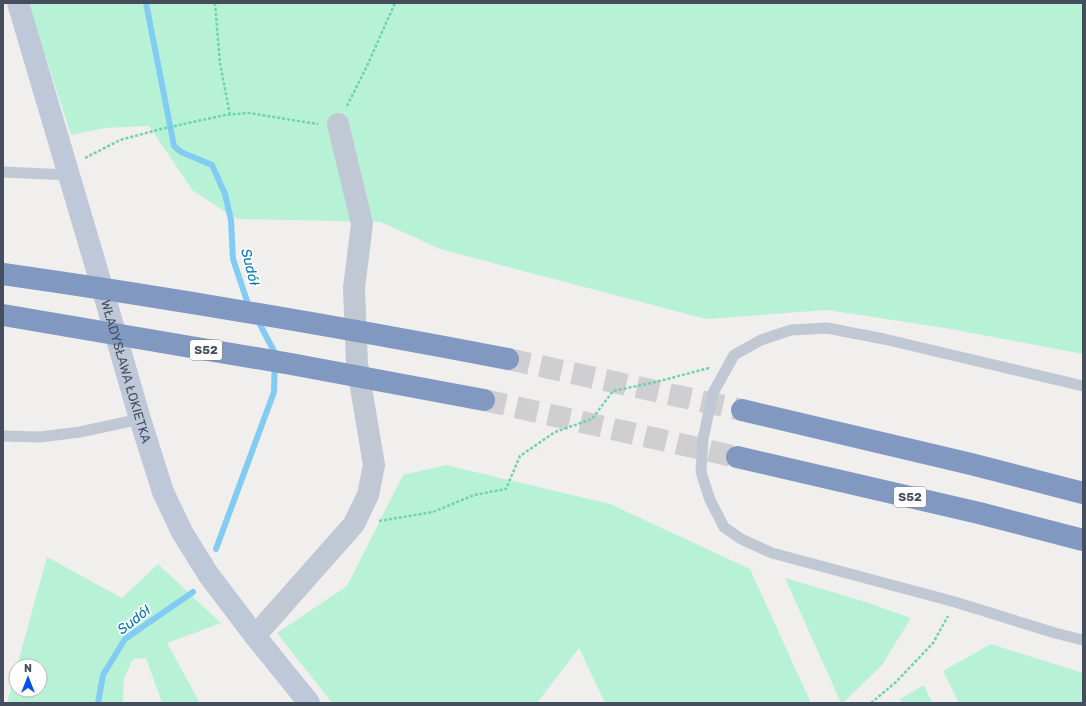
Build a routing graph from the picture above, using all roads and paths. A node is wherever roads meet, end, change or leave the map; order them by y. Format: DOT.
graph roads {
  1 [pos="18,3"];
  2 [pos="215,3"];
  3 [pos="395,3"];
  4 [pos="230,115"];
  5 [pos="338,124"];
  6 [pos="3,172"];
  7 [pos="68,172"];
  8 [pos="3,274"];
  9 [pos="3,315"];
  10 [pos="508,359"];
  11 [pos="729,364"];
  12 [pos="1083,386"];
  13 [pos="484,400"];
  14 [pos="742,410"];
  15 [pos="140,419"];
  16 [pos="3,436"];
  17 [pos="736,457"];
  18 [pos="1083,493"];
  19 [pos="354,524"];
  20 [pos="1083,540"];
  21 [pos="955,602"];
  22 [pos="255,636"];
  23 [pos="1083,640"];
  24 [pos="309,703"];
  25 [pos="871,703"];
  1 -- 7 [label="street, WŁADYSŁAWA ŁOKIETKA"];
  2 -- 4 [label="path"];
  3 -- 5 [label="path"];
  4 -- 5 [label="path"];
  4 -- 7 [label="path"];
  5 -- 19 [label="street"];
  6 -- 7 [label="lane"];
  7 -- 15 [label="street, WŁADYSŁAWA ŁOKIETKA"];
  8 -- 10 [label="highway"];
  9 -- 13 [label="highway, S52"];
  11 -- 12 [label="lane"];
  11 -- 19 [label="path"];
  11 -- 21 [label="lane"];
  14 -- 18 [label="highway"];
  15 -- 16 [label="lane"];
  15 -- 22 [label="street, WŁADYSŁAWA ŁOKIETKA"];
  17 -- 20 [label="highway, S52"];
  19 -- 22 [label="street"];
  21 -- 23 [label="lane"];
  21 -- 25 [label="path"];
  22 -- 24 [label="street, WŁADYSŁAWA ŁOKIETKA"];
}
